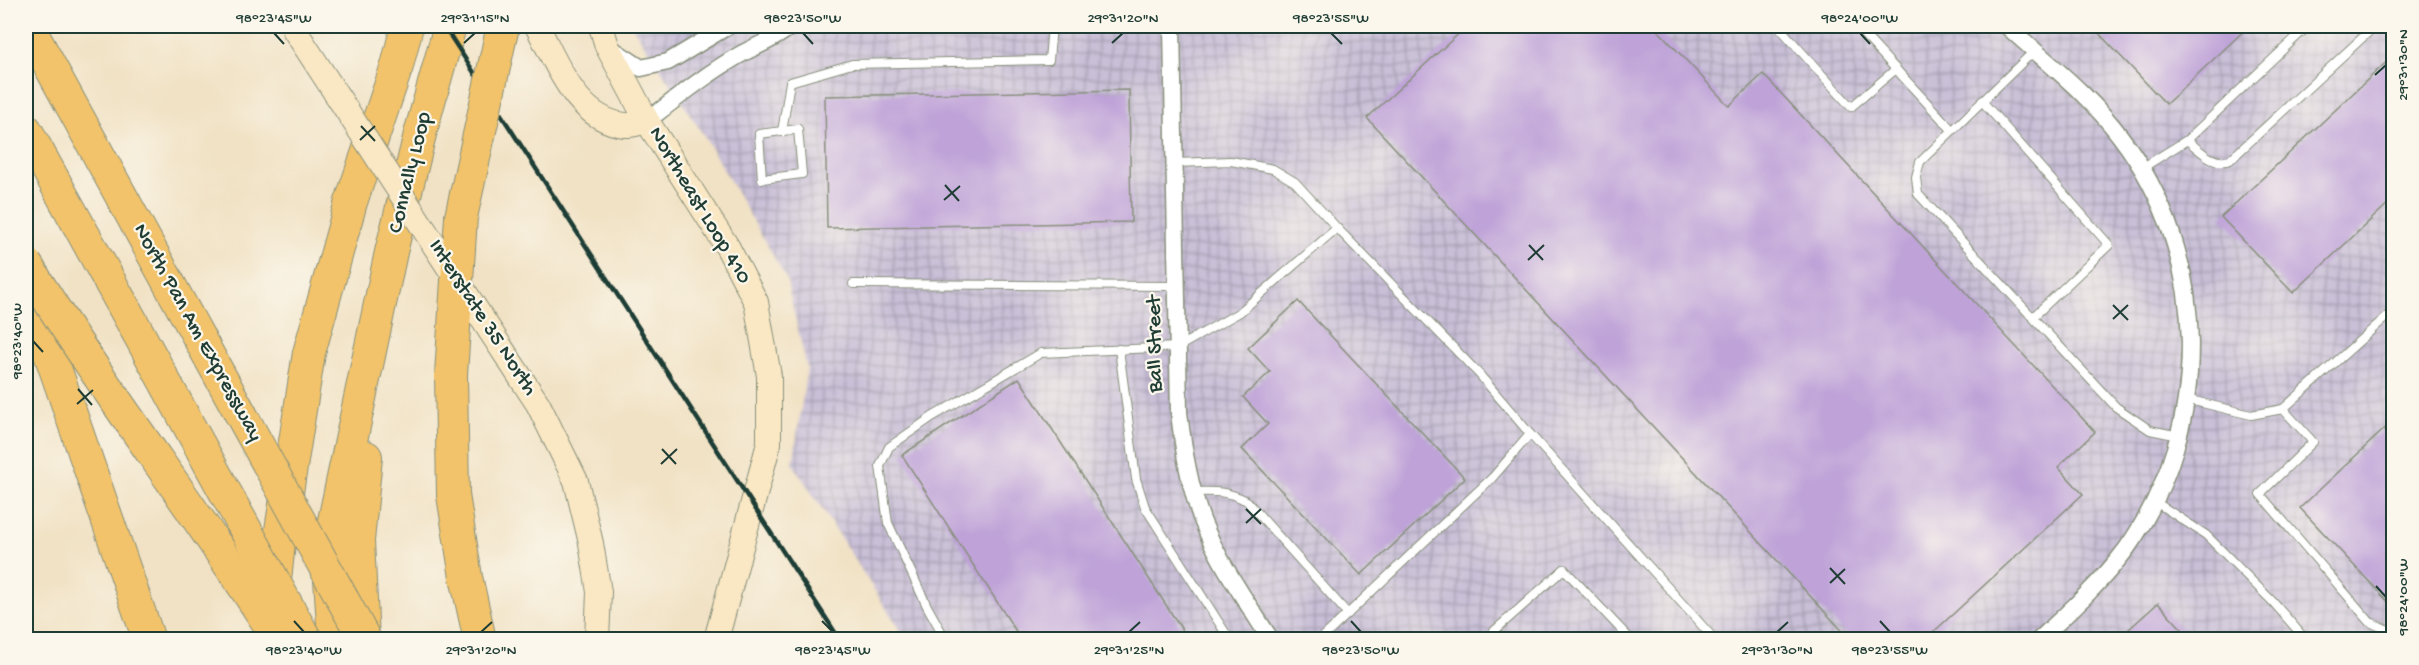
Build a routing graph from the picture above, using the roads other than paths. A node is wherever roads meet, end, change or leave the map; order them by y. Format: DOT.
graph roads {
  1 [pos="28,26"];
  2 [pos="292,26"];
  3 [pos="406,26"];
  4 [pos="450,26"];
  5 [pos="455,26"];
  6 [pos="503,26"];
  7 [pos="537,26"];
  8 [pos="728,26"];
  9 [pos="791,26"];
  10 [pos="1052,26"];
  11 [pos="1172,26"];
  12 [pos="1783,26"];
  13 [pos="1856,26"];
  14 [pos="2007,26"];
  15 [pos="2308,26"];
  16 [pos="2375,26"];
  17 [pos="2381,26"];
  18 [pos="604,35"];
  19 [pos="2394,35"];
  20 [pos="2034,51"];
  21 [pos="1896,69"];
  22 [pos="1982,101"];
  23 [pos="647,121"];
  24 [pos="1952,130"];
  25 [pos="782,132"];
  26 [pos="420,134"];
  27 [pos="31,139"];
  28 [pos="2187,140"];
  29 [pos="1175,163"];
  30 [pos="2142,168"];
  31 [pos="1337,228"];
  32 [pos="26,264"];
  33 [pos="854,284"];
  34 [pos="1177,286"];
  35 [pos="26,293"];
  36 [pos="2394,310"];
  37 [pos="2032,317"];
  38 [pos="378,322"];
  39 [pos="1178,347"];
  40 [pos="1119,350"];
  41 [pos="2186,399"];
  42 [pos="2283,409"];
  43 [pos="1530,434"];
  44 [pos="2179,436"];
  45 [pos="1193,492"];
  46 [pos="2154,501"];
  47 [pos="1348,614"];
  48 [pos="2394,628"];
  49 [pos="149,639"];
  50 [pos="269,639"];
  51 [pos="279,639"];
  52 [pos="306,639"];
  53 [pos="334,639"];
  54 [pos="364,639"];
  55 [pos="480,639"];
  56 [pos="597,639"];
  57 [pos="716,639"];
  58 [pos="946,639"];
  59 [pos="1230,639"];
  60 [pos="1271,639"];
  61 [pos="1320,639"];
  62 [pos="1484,639"];
  63 [pos="1631,639"];
  64 [pos="1715,639"];
  65 [pos="2039,639"];
  66 [pos="2306,639"];
  1 -- 54 [label="highway, North Pan Am Expressway, bridge"];
  2 -- 56 [label="main road, Interstate 35 North, bridge"];
  3 -- 50 [label="highway"];
  4 -- 26 [label="highway, Connally Loop"];
  5 -- 26 [label="highway"];
  6 -- 55 [label="highway, bridge"];
  7 -- 23 [label="main road"];
  8 -- 18 [label="street"];
  9 -- 23 [label="street"];
  10 -- 25 [label="lane"];
  11 -- 29 [label="street, Ball Street"];
  12 -- 21 [label="lane"];
  13 -- 21 [label="lane"];
  14 -- 20 [label="street"];
  15 -- 28 [label="lane"];
  16 -- 28 [label="lane"];
  17 -- 19 [label="lane"];
  18 -- 23 [label="main road, Northeast Loop 410"];
  20 -- 22 [label="lane"];
  20 -- 30 [label="street"];
  21 -- 24 [label="lane"];
  22 -- 24 [label="lane"];
  22 -- 37 [label="lane"];
  23 -- 57 [label="main road, Northeast Loop 410"];
  24 -- 37 [label="lane"];
  25 -- 25 [label="lane"];
  26 -- 38 [label="highway, Connally Loop"];
  27 -- 52 [label="highway, bridge"];
  28 -- 30 [label="lane"];
  29 -- 31 [label="lane"];
  29 -- 34 [label="street, Ball Street"];
  30 -- 41 [label="street"];
  31 -- 39 [label="lane"];
  31 -- 43 [label="lane"];
  32 -- 51 [label="highway, bridge"];
  33 -- 34 [label="lane"];
  34 -- 39 [label="street, Ball Street"];
  35 -- 49 [label="highway"];
  36 -- 42 [label="lane"];
  37 -- 44 [label="lane"];
  38 -- 53 [label="highway"];
  38 -- 54 [label="highway"];
  39 -- 40 [label="lane"];
  39 -- 45 [label="street, Ball Street"];
  40 -- 58 [label="lane"];
  40 -- 59 [label="lane"];
  41 -- 42 [label="lane"];
  41 -- 44 [label="street"];
  42 -- 48 [label="lane"];
  43 -- 47 [label="lane"];
  43 -- 64 [label="lane"];
  44 -- 46 [label="street"];
  45 -- 47 [label="lane"];
  45 -- 60 [label="street, Ball Street"];
  46 -- 65 [label="street"];
  46 -- 66 [label="lane"];
  47 -- 61 [label="lane"];
  62 -- 63 [label="lane"];
}
